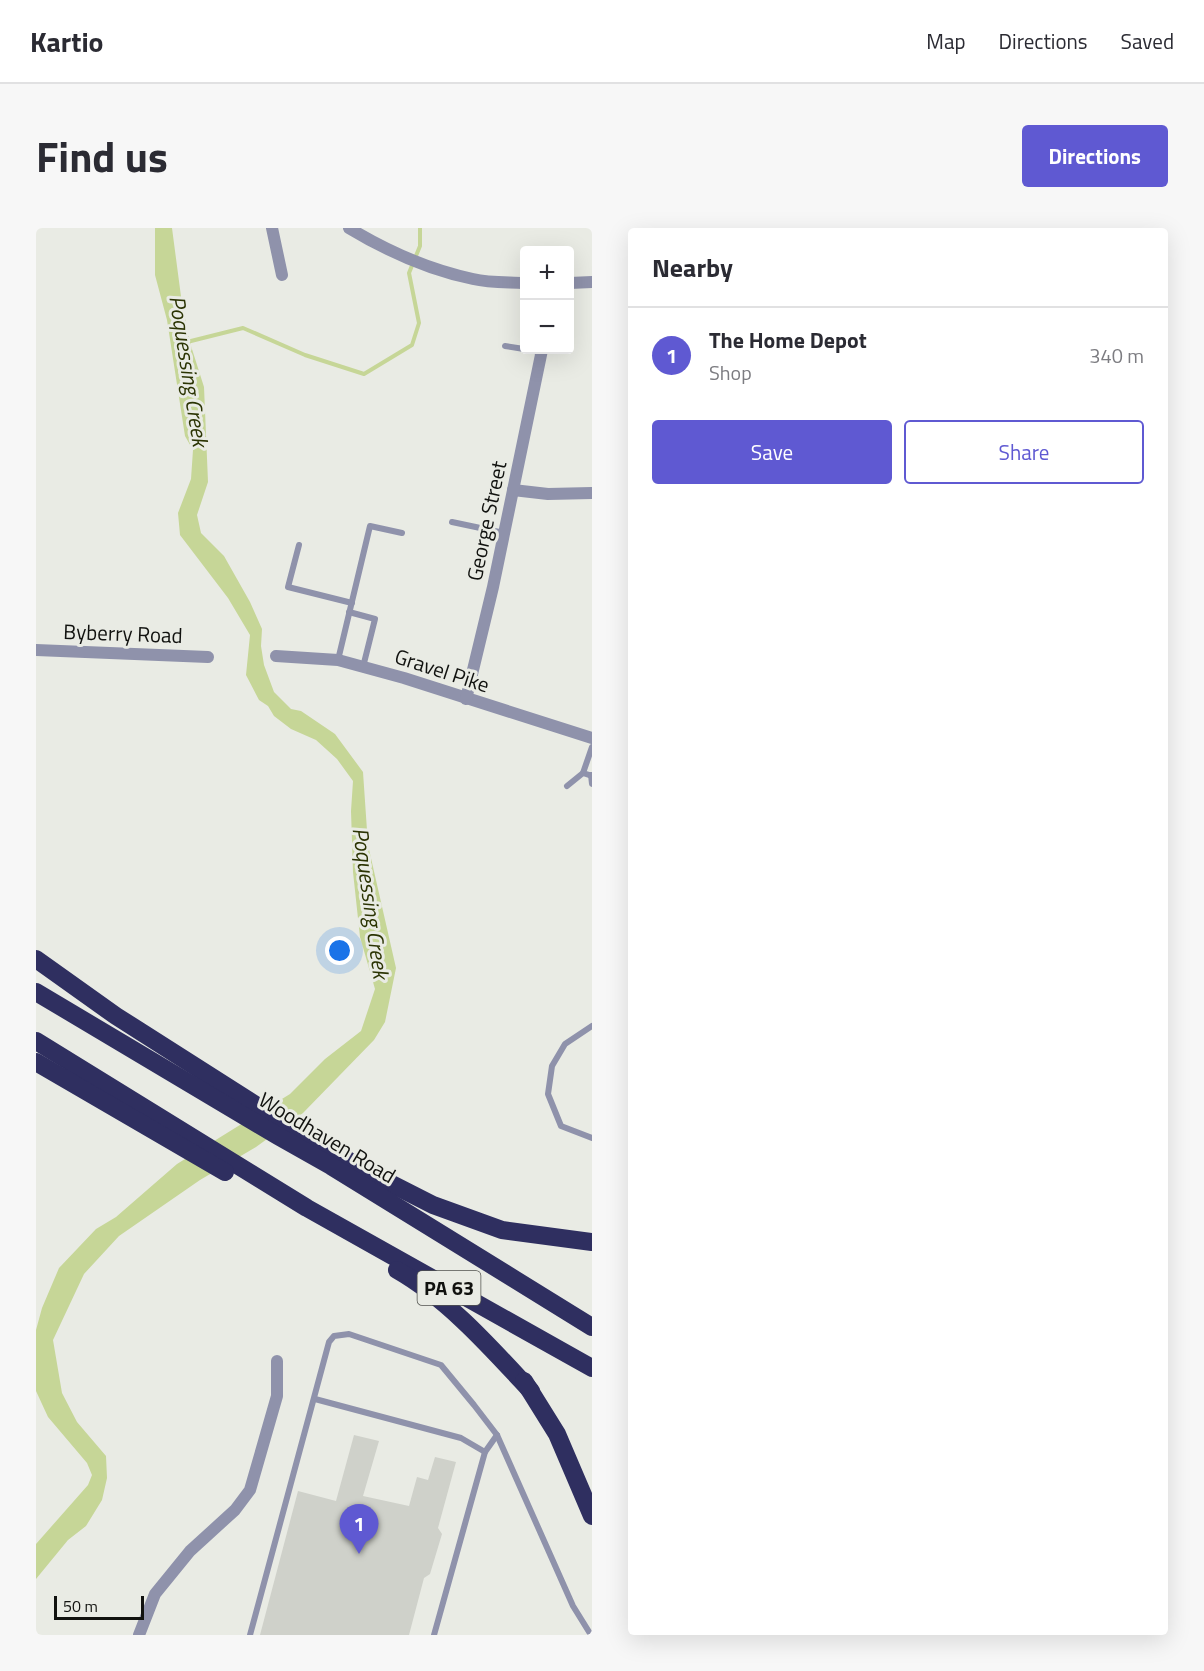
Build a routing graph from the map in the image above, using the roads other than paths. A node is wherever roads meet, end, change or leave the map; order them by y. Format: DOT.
graph roads {
  1 [pos="273,228"];
  2 [pos="349,228"];
  3 [pos="282,275"];
  4 [pos="592,282"];
  5 [pos="520,283"];
  6 [pos="574,283"];
  7 [pos="506,346"];
  8 [pos="520,348"];
  9 [pos="541,354"];
  10 [pos="513,490"];
  11 [pos="592,493"];
  12 [pos="453,522"];
  13 [pos="402,532"];
  14 [pos="504,533"];
  15 [pos="299,545"];
  16 [pos="352,603"];
  17 [pos="350,612"];
  18 [pos="36,650"];
  19 [pos="276,656"];
  20 [pos="208,657"];
  21 [pos="338,660"];
  22 [pos="363,667"];
  23 [pos="466,699"];
  24 [pos="592,738"];
  25 [pos="592,747"];
  26 [pos="583,773"];
  27 [pos="591,776"];
  28 [pos="592,784"];
  29 [pos="567,786"];
  30 [pos="36,959"];
  31 [pos="36,992"];
  32 [pos="592,1026"];
  33 [pos="36,1041"];
  34 [pos="36,1062"];
  35 [pos="248,1109"];
  36 [pos="283,1131"];
  37 [pos="592,1138"];
  38 [pos="194,1147"];
  39 [pos="331,1166"];
  40 [pos="231,1169"];
  41 [pos="307,1208"];
  42 [pos="592,1242"];
  43 [pos="592,1250"];
  44 [pos="592,1327"];
  45 [pos="277,1360"];
  46 [pos="592,1368"];
  47 [pos="531,1391"];
  48 [pos="315,1399"];
  49 [pos="497,1435"];
  50 [pos="485,1452"];
  51 [pos="592,1516"];
  52 [pos="589,1634"];
  53 [pos="139,1635"];
  54 [pos="250,1635"];
  55 [pos="434,1635"];
  1 -- 3 [label="street"];
  2 -- 5 [label="street"];
  4 -- 6 [label="street"];
  7 -- 8 [label="lane"];
  9 -- 10 [label="street, George Street"];
  10 -- 11 [label="street"];
  10 -- 14 [label="street, George Street"];
  12 -- 14 [label="lane"];
  13 -- 16 [label="lane"];
  14 -- 23 [label="street, George Street"];
  15 -- 16 [label="lane"];
  16 -- 17 [label="lane"];
  17 -- 21 [label="lane"];
  17 -- 22 [label="lane"];
  18 -- 20 [label="street, Byberry Road"];
  19 -- 21 [label="street, Gravel Pike"];
  21 -- 22 [label="street, Gravel Pike"];
  22 -- 23 [label="street, Gravel Pike"];
  23 -- 24 [label="street, Gravel Pike"];
  25 -- 26 [label="lane"];
  26 -- 27 [label="lane"];
  26 -- 29 [label="lane"];
  27 -- 28 [label="lane"];
  30 -- 35 [label="highway"];
  31 -- 35 [label="highway, Woodhaven Road / PA 63"];
  32 -- 37 [label="lane"];
  33 -- 38 [label="highway, PA 63"];
  34 -- 38 [label="highway"];
  35 -- 36 [label="highway, Woodhaven Road / PA 63"];
  36 -- 39 [label="highway, Woodhaven Road / PA 63"];
  36 -- 42 [label="highway"];
  38 -- 40 [label="highway, PA 63"];
  39 -- 43 [label="highway"];
  39 -- 44 [label="highway, Woodhaven Road / PA 63"];
  40 -- 41 [label="highway, PA 63"];
  40 -- 47 [label="highway"];
  41 -- 46 [label="highway, PA 63"];
  41 -- 47 [label="highway"];
  45 -- 53 [label="street"];
  47 -- 51 [label="highway"];
  48 -- 49 [label="lane"];
  48 -- 50 [label="lane"];
  48 -- 54 [label="lane"];
  49 -- 50 [label="lane"];
  49 -- 52 [label="lane"];
  50 -- 55 [label="lane"];
}
